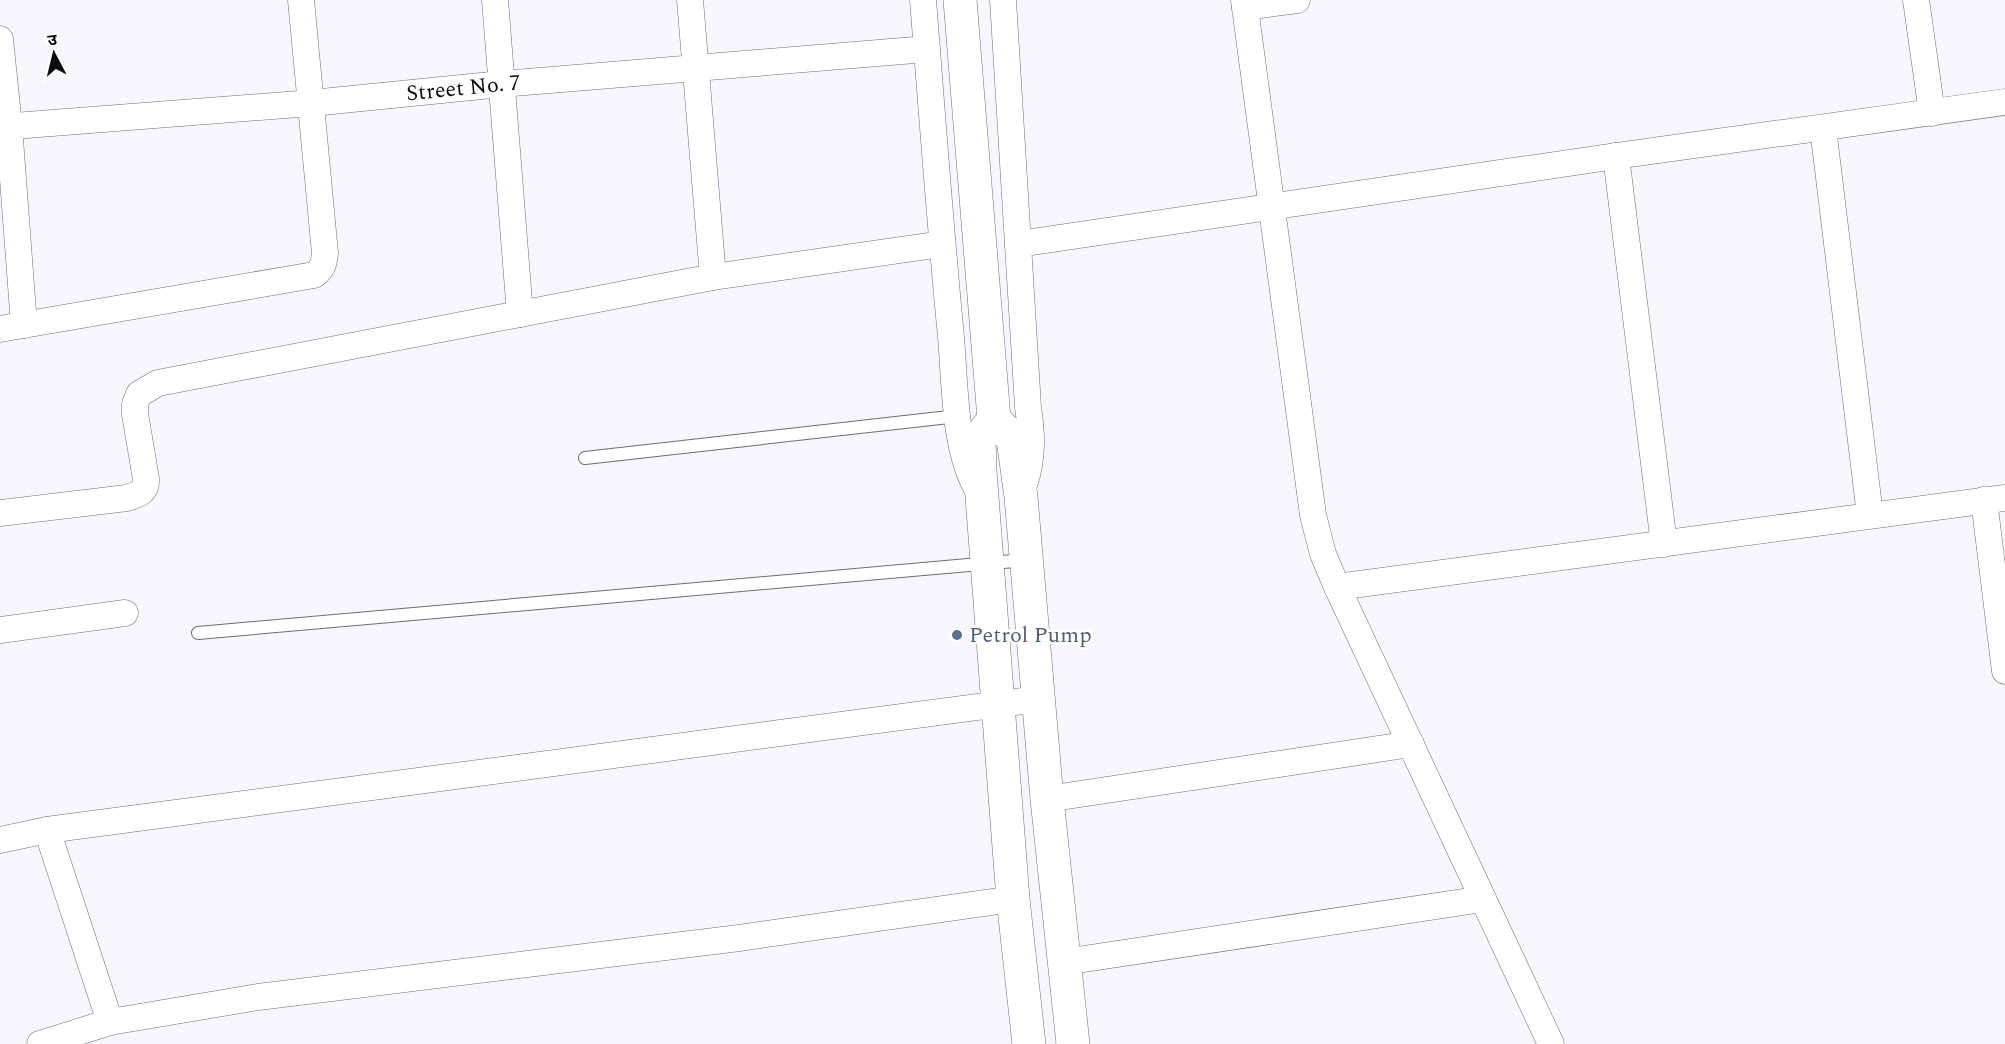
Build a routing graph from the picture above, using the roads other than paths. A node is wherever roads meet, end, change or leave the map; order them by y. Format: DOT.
graph roads {
  1 [pos="301,0"];
  2 [pos="495,0"];
  3 [pos="690,0"];
  4 [pos="923,0"];
  5 [pos="960,0"];
  6 [pos="1003,0"];
  7 [pos="1297,0"];
  8 [pos="1916,0"];
  9 [pos="1244,4"];
  10 [pos="0,39"];
  11 [pos="927,49"];
  12 [pos="696,67"];
  13 [pos="501,84"];
  14 [pos="2005,102"];
  15 [pos="312,104"];
  16 [pos="1932,113"];
  17 [pos="4,126"];
  18 [pos="1823,128"];
  19 [pos="1616,156"];
  20 [pos="1271,208"];
  21 [pos="942,244"];
  22 [pos="1018,244"];
  23 [pos="713,277"];
  24 [pos="520,314"];
  25 [pos="12,327"];
  26 [pos="992,405"];
  27 [pos="958,416"];
  28 [pos="585,459"];
  29 [pos="1021,497"];
  30 [pos="1995,499"];
  31 [pos="983,502"];
  32 [pos="0,513"];
  33 [pos="1870,516"];
  34 [pos="1664,544"];
  35 [pos="1026,560"];
  36 [pos="988,563"];
  37 [pos="1337,587"];
  38 [pos="125,613"];
  39 [pos="0,630"];
  40 [pos="198,633"];
  41 [pos="2005,671"];
  42 [pos="1038,699"];
  43 [pos="997,704"];
  44 [pos="1411,744"];
  45 [pos="1047,799"];
  46 [pos="47,830"];
  47 [pos="0,840"];
  48 [pos="1013,899"];
  49 [pos="1483,899"];
  50 [pos="1064,962"];
  51 [pos="110,1022"];
  52 [pos="40,1044"];
  53 [pos="1029,1044"];
  54 [pos="1073,1044"];
  55 [pos="1551,1044"];
  1 -- 15 [label="street"];
  2 -- 13 [label="street"];
  3 -- 12 [label="street"];
  4 -- 11 [label="street"];
  5 -- 26 [label="main road"];
  6 -- 22 [label="street"];
  7 -- 9 [label="street"];
  8 -- 16 [label="street"];
  9 -- 20 [label="street"];
  10 -- 17 [label="street"];
  11 -- 12 [label="street, Street No. 7"];
  11 -- 21 [label="street"];
  12 -- 13 [label="street, Street No. 7"];
  12 -- 23 [label="street"];
  13 -- 15 [label="street, Street No. 7"];
  13 -- 24 [label="street"];
  14 -- 16 [label="street"];
  15 -- 17 [label="street, Street No. 7"];
  15 -- 25 [label="street"];
  16 -- 18 [label="street"];
  17 -- 25 [label="street"];
  18 -- 19 [label="street"];
  18 -- 33 [label="street"];
  19 -- 20 [label="street"];
  19 -- 34 [label="street"];
  20 -- 22 [label="street"];
  20 -- 37 [label="street"];
  21 -- 23 [label="street"];
  21 -- 27 [label="street"];
  22 -- 29 [label="street"];
  23 -- 24 [label="street"];
  24 -- 32 [label="street"];
  26 -- 29 [label="main road"];
  26 -- 31 [label="main road"];
  27 -- 28 [label="lane"];
  27 -- 31 [label="street"];
  29 -- 35 [label="main road"];
  30 -- 33 [label="street"];
  30 -- 41 [label="street"];
  31 -- 36 [label="main road"];
  33 -- 34 [label="street"];
  34 -- 37 [label="street"];
  35 -- 36 [label="lane"];
  35 -- 42 [label="main road"];
  36 -- 40 [label="lane"];
  36 -- 43 [label="main road"];
  37 -- 44 [label="street"];
  38 -- 39 [label="street"];
  42 -- 43 [label="street"];
  42 -- 45 [label="main road"];
  43 -- 46 [label="street"];
  43 -- 48 [label="main road"];
  44 -- 45 [label="street"];
  44 -- 49 [label="street"];
  45 -- 50 [label="main road"];
  46 -- 47 [label="street"];
  46 -- 51 [label="street"];
  48 -- 51 [label="street"];
  48 -- 53 [label="main road"];
  49 -- 50 [label="street"];
  49 -- 55 [label="street"];
  50 -- 54 [label="main road"];
  51 -- 52 [label="street"];
}
